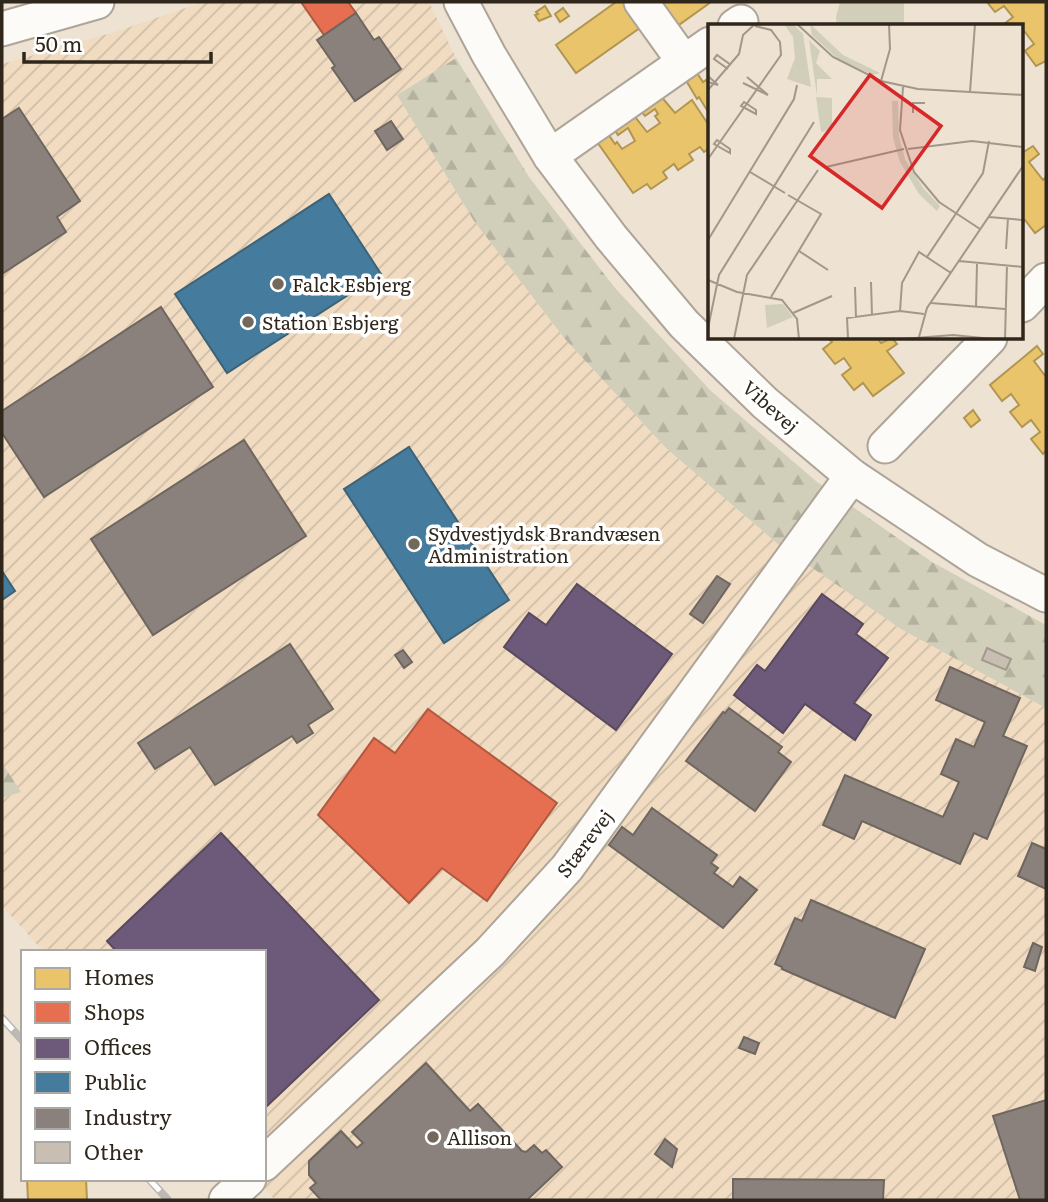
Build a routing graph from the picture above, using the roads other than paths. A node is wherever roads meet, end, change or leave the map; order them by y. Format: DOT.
graph roads {
  1 [pos="97,2"];
  2 [pos="461,2"];
  3 [pos="641,2"];
  4 [pos="2,29"];
  5 [pos="697,53"];
  6 [pos="550,156"];
  7 [pos="1046,280"];
  8 [pos="1024,303"];
  9 [pos="988,340"];
  10 [pos="886,446"];
  11 [pos="852,475"];
  12 [pos="1046,595"];
  13 [pos="266,1162"];
  14 [pos="246,1181"];
  15 [pos="226,1200"];
  1 -- 4 [label="street"];
  2 -- 6 [label="street, Vibevej"];
  3 -- 5 [label="street"];
  5 -- 6 [label="street"];
  6 -- 11 [label="street, Vibevej"];
  7 -- 8 [label="street"];
  9 -- 10 [label="street"];
  11 -- 12 [label="street, Vibevej"];
  11 -- 13 [label="street, Stærevej"];
  14 -- 15 [label="street"];
}
